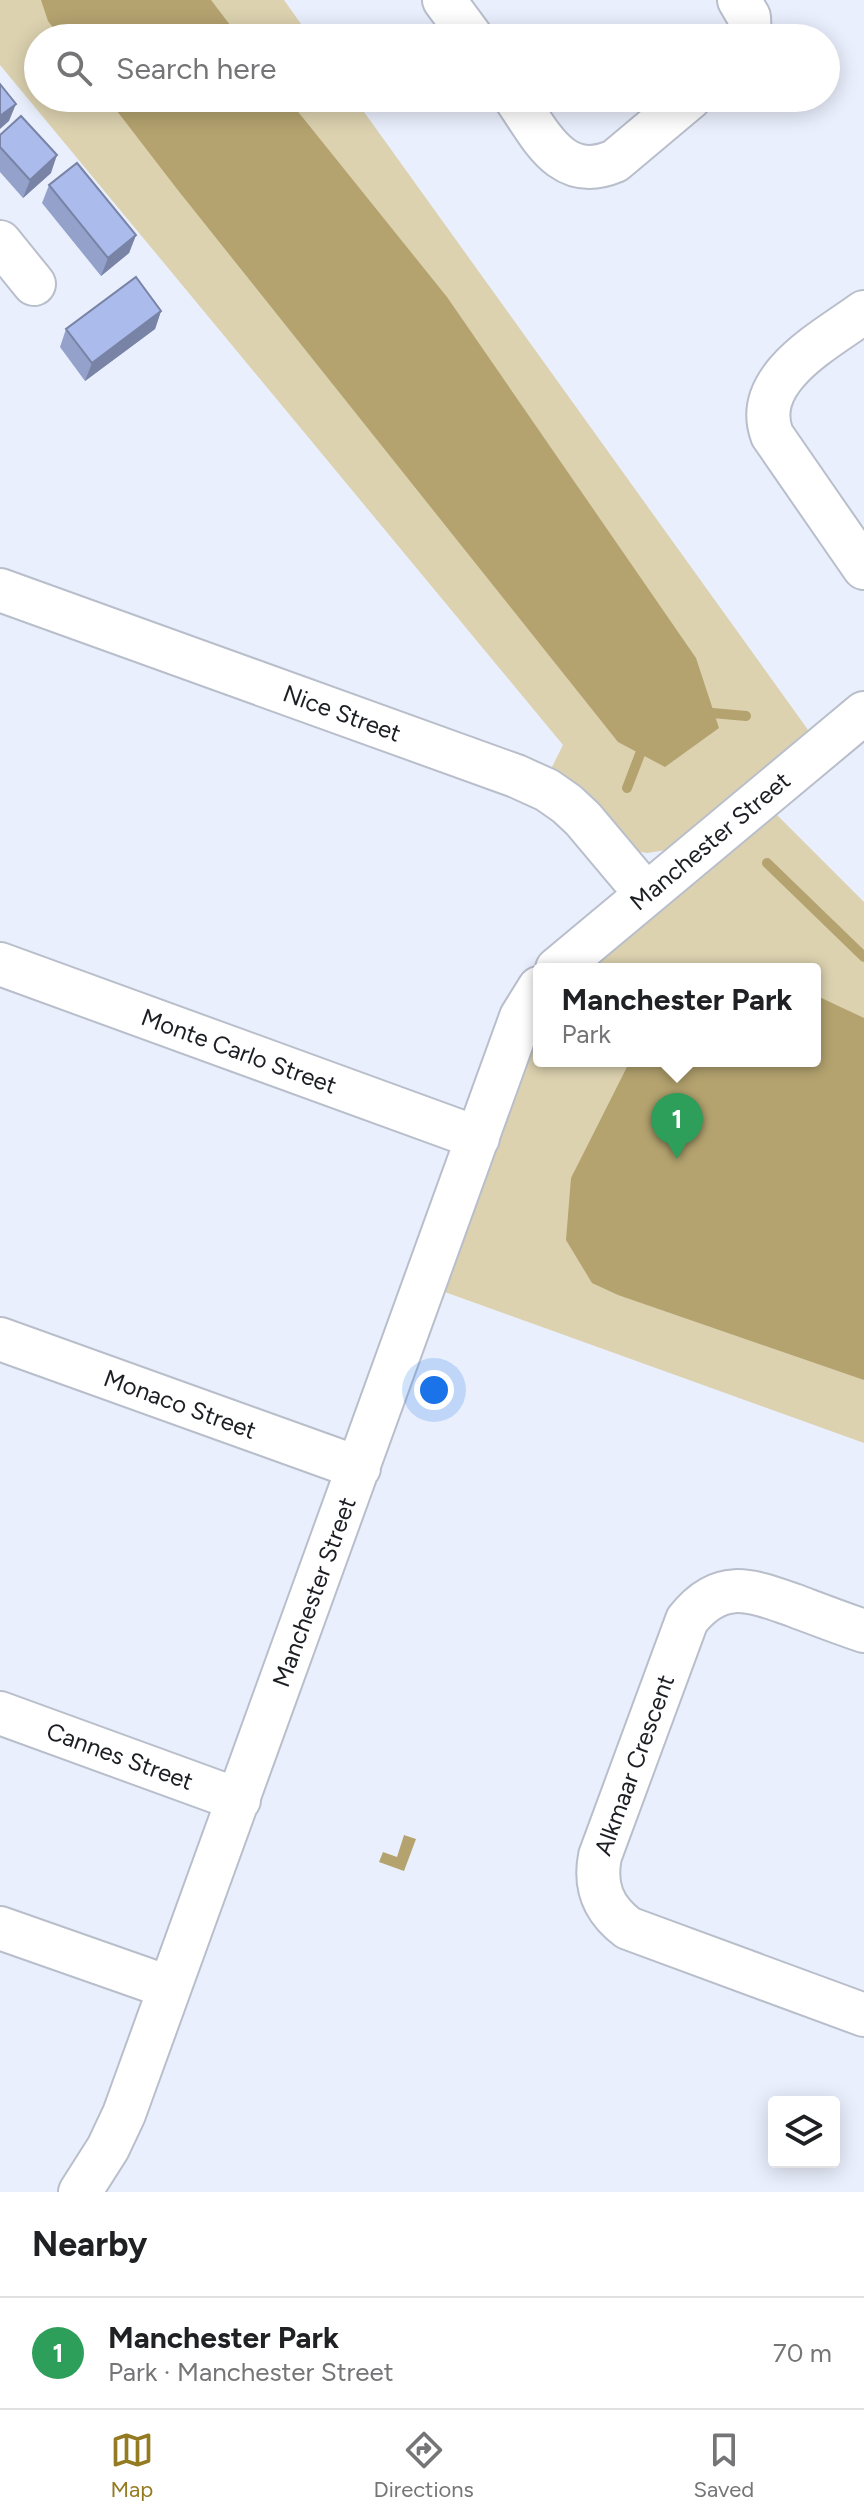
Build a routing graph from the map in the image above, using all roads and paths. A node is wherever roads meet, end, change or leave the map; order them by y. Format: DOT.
graph roads {
  1 [pos="444,0"];
  2 [pos="739,0"];
  3 [pos="462,24"];
  4 [pos="749,24"];
  5 [pos="525,112"];
  6 [pos="673,112"];
  7 [pos="0,242"];
  8 [pos="34,284"];
  9 [pos="864,312"];
  10 [pos="864,568"];
  11 [pos="0,590"];
  12 [pos="864,713"];
  13 [pos="646,894"];
  14 [pos="564,963"];
  15 [pos="0,964"];
  16 [pos="533,998"];
  17 [pos="478,1138"];
  18 [pos="0,1339"];
  19 [pos="359,1468"];
  20 [pos="864,1631"];
  21 [pos="0,1713"];
  22 [pos="239,1800"];
  23 [pos="0,1928"];
  24 [pos="168,1987"];
  25 [pos="864,2015"];
  26 [pos="80,2192"];
  1 -- 3 [label="street"];
  2 -- 4 [label="street"];
  5 -- 6 [label="street"];
  7 -- 8 [label="street"];
  9 -- 10 [label="street"];
  11 -- 13 [label="street, Nice Street"];
  12 -- 13 [label="street, Manchester Street"];
  13 -- 14 [label="street, Manchester Street"];
  15 -- 17 [label="street, Monte Carlo Street"];
  16 -- 17 [label="street, Manchester Street"];
  17 -- 19 [label="street, Manchester Street"];
  18 -- 19 [label="street, Monaco Street"];
  19 -- 22 [label="street, Manchester Street"];
  20 -- 25 [label="street, Alkmaar Crescent"];
  21 -- 22 [label="street, Cannes Street"];
  22 -- 24 [label="street, Manchester Street"];
  23 -- 24 [label="street"];
  24 -- 26 [label="street, Manchester Street"];
}
